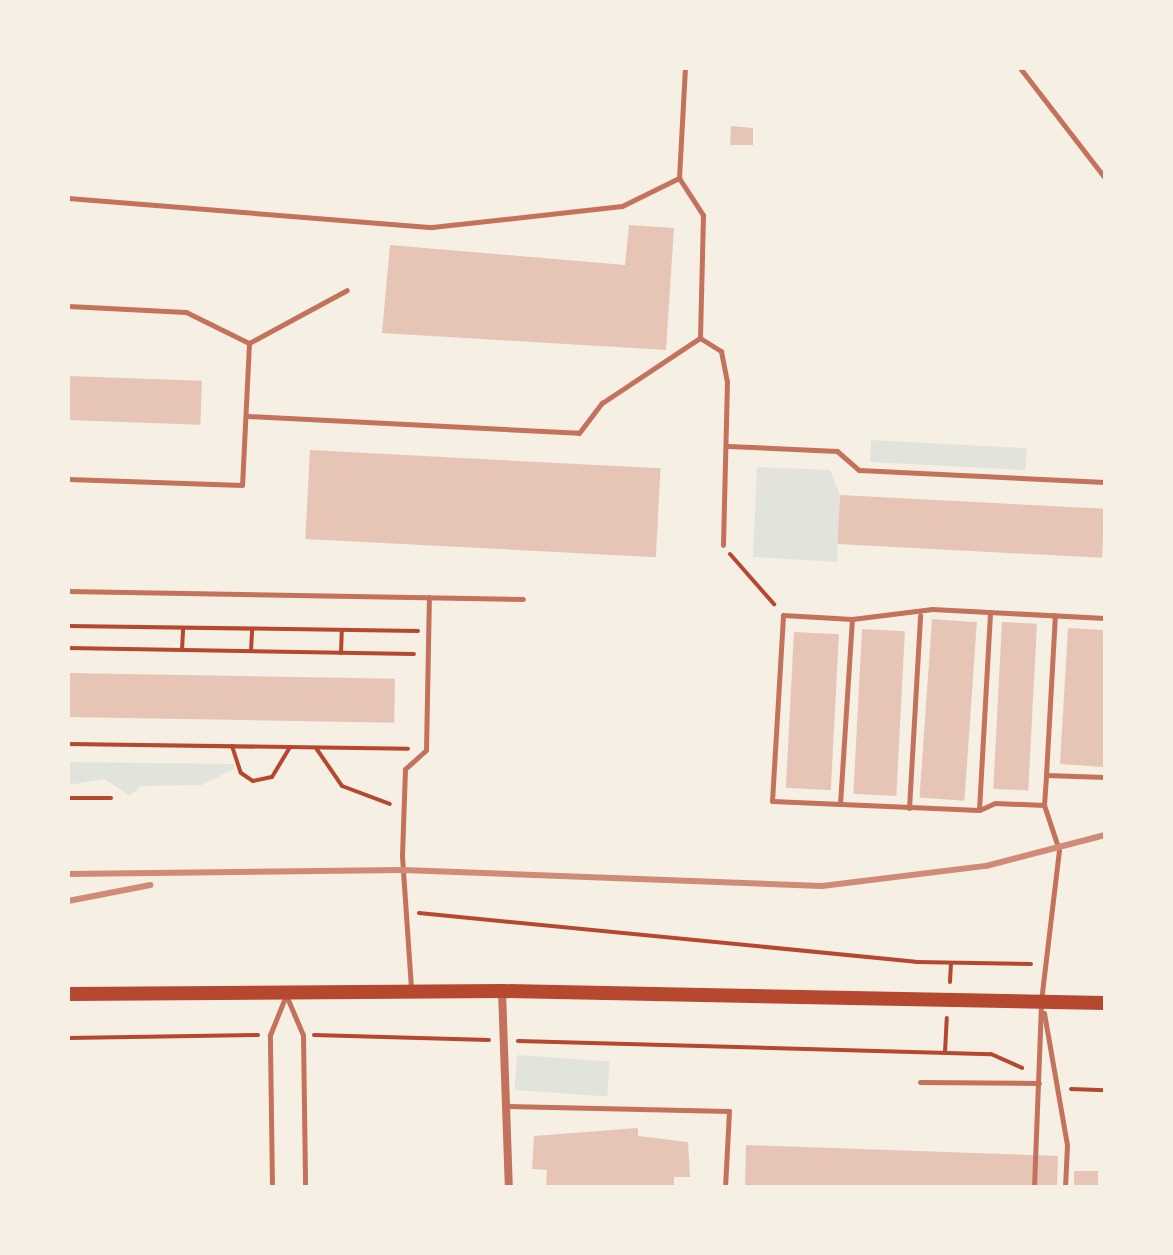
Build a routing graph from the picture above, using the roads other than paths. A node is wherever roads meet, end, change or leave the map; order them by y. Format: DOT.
graph roads {
  1 [pos="685,68"];
  2 [pos="1020,68"];
  3 [pos="679,178"];
  4 [pos="1105,178"];
  5 [pos="68,198"];
  6 [pos="347,290"];
  7 [pos="68,306"];
  8 [pos="700,338"];
  9 [pos="249,343"];
  10 [pos="248,416"];
  11 [pos="728,446"];
  12 [pos="68,479"];
  13 [pos="1105,482"];
  14 [pos="723,545"];
  15 [pos="68,591"];
  16 [pos="429,597"];
  17 [pos="523,599"];
  18 [pos="990,612"];
  19 [pos="920,615"];
  20 [pos="1055,615"];
  21 [pos="1105,618"];
  22 [pos="852,619"];
  23 [pos="1046,775"];
  24 [pos="1105,777"];
  25 [pos="840,804"];
  26 [pos="1044,805"];
  27 [pos="909,808"];
  28 [pos="979,810"];
  29 [pos="502,991"];
  30 [pos="412,993"];
  31 [pos="68,994"];
  32 [pos="286,994"];
  33 [pos="1041,1001"];
  34 [pos="1105,1003"];
  35 [pos="920,1082"];
  36 [pos="1039,1083"];
  37 [pos="506,1106"];
  38 [pos="272,1187"];
  39 [pos="305,1187"];
  40 [pos="509,1187"];
  41 [pos="725,1187"];
  42 [pos="1034,1187"];
  43 [pos="1065,1187"];
  1 -- 3 [label="lane"];
  2 -- 4 [label="lane"];
  3 -- 5 [label="lane"];
  3 -- 8 [label="lane"];
  6 -- 9 [label="lane"];
  7 -- 9 [label="lane"];
  8 -- 10 [label="lane"];
  8 -- 11 [label="lane"];
  9 -- 10 [label="lane"];
  10 -- 12 [label="lane"];
  11 -- 13 [label="lane"];
  11 -- 14 [label="lane"];
  15 -- 16 [label="lane"];
  16 -- 17 [label="lane"];
  16 -- 30 [label="lane"];
  18 -- 19 [label="lane"];
  18 -- 20 [label="lane"];
  18 -- 28 [label="lane"];
  19 -- 22 [label="lane"];
  19 -- 27 [label="lane"];
  20 -- 21 [label="lane"];
  20 -- 23 [label="lane"];
  22 -- 25 [label="lane"];
  22 -- 25 [label="lane"];
  23 -- 24 [label="lane"];
  23 -- 26 [label="lane"];
  25 -- 27 [label="lane"];
  26 -- 28 [label="lane"];
  26 -- 33 [label="lane"];
  27 -- 28 [label="lane"];
  29 -- 30 [label="main road"];
  29 -- 33 [label="main road"];
  29 -- 37 [label="street"];
  30 -- 32 [label="main road"];
  31 -- 32 [label="main road"];
  32 -- 38 [label="lane"];
  32 -- 39 [label="lane"];
  33 -- 34 [label="main road"];
  33 -- 36 [label="lane"];
  33 -- 43 [label="lane"];
  35 -- 36 [label="lane"];
  36 -- 42 [label="lane"];
  37 -- 40 [label="street"];
  37 -- 41 [label="lane"];
}
